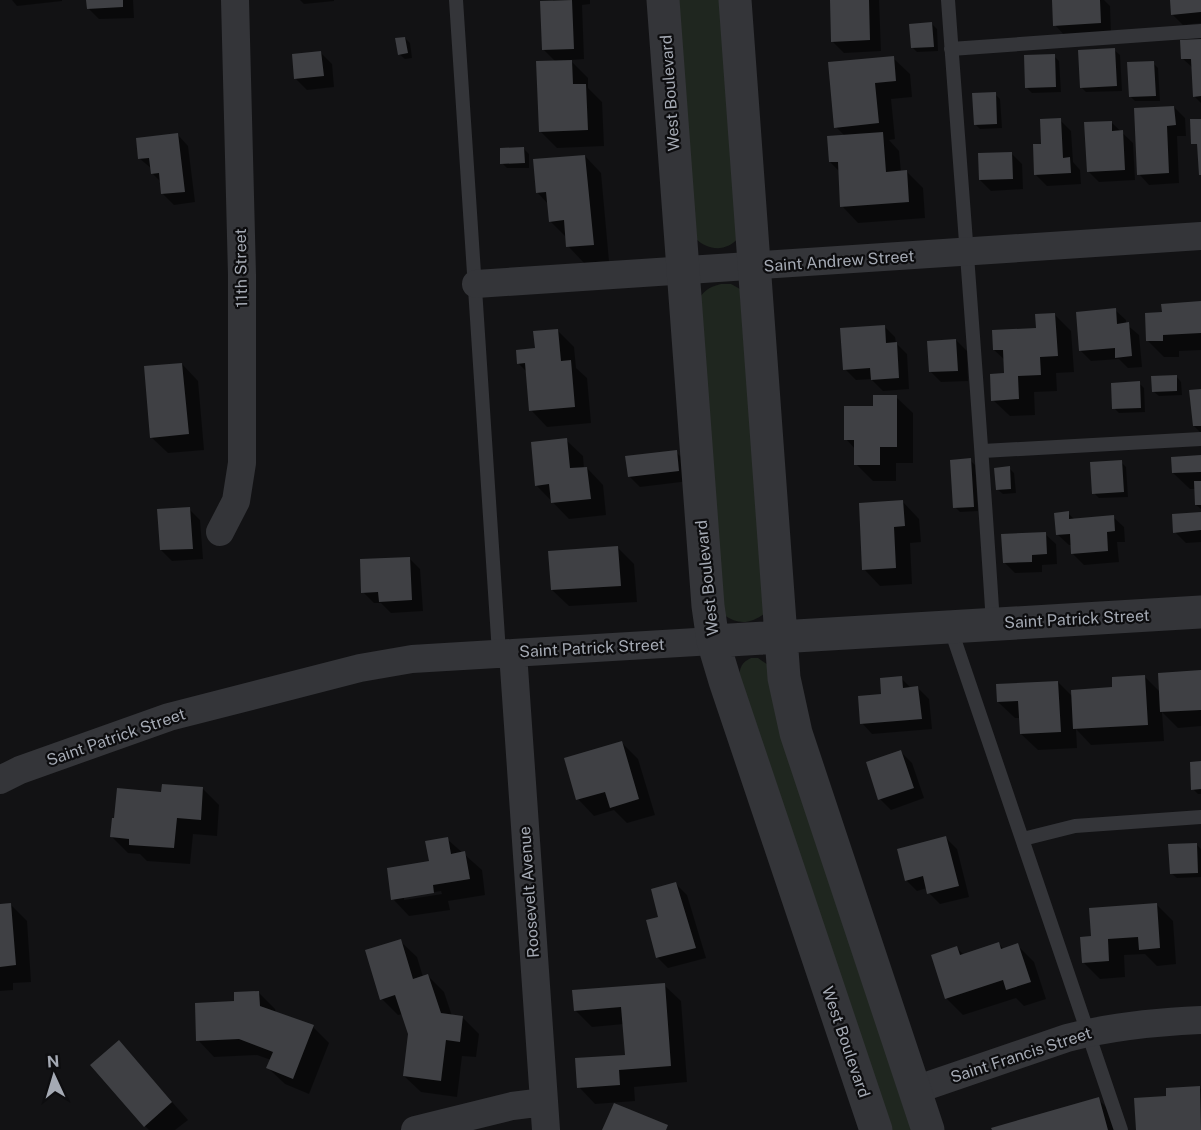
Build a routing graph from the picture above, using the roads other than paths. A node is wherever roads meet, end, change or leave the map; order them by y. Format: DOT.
graph roads {
  1 [pos="235,0"];
  2 [pos="456,0"];
  3 [pos="663,0"];
  4 [pos="735,0"];
  5 [pos="948,0"];
  6 [pos="1201,32"];
  7 [pos="951,49"];
  8 [pos="1201,236"];
  9 [pos="966,252"];
  10 [pos="756,266"];
  11 [pos="682,271"];
  12 [pos="476,284"];
  13 [pos="1201,439"];
  14 [pos="983,451"];
  15 [pos="220,532"];
  16 [pos="1201,612"];
  17 [pos="993,624"];
  18 [pos="950,627"];
  19 [pos="780,637"];
  20 [pos="713,641"];
  21 [pos="506,653"];
  22 [pos="0,780"];
  23 [pos="1201,817"];
  24 [pos="1023,839"];
  25 [pos="1201,1020"];
  26 [pos="1088,1032"];
  27 [pos="915,1090"];
  28 [pos="545,1116"];
  29 [pos="415,1130"];
  30 [pos="876,1130"];
  31 [pos="928,1130"];
  32 [pos="1121,1130"];
  1 -- 15 [label="street, 11th Street"];
  2 -- 12 [label="lane"];
  3 -- 11 [label="street, West Boulevard"];
  4 -- 10 [label="street"];
  5 -- 7 [label="lane"];
  6 -- 7 [label="lane"];
  7 -- 9 [label="lane"];
  8 -- 9 [label="street, Saint Andrew Street"];
  9 -- 10 [label="street, Saint Andrew Street"];
  9 -- 14 [label="lane"];
  10 -- 11 [label="street, Saint Andrew Street"];
  10 -- 19 [label="street"];
  11 -- 12 [label="street, Saint Andrew Street"];
  11 -- 20 [label="street, West Boulevard"];
  12 -- 21 [label="lane"];
  13 -- 14 [label="lane"];
  14 -- 17 [label="lane"];
  16 -- 17 [label="street, Saint Patrick Street"];
  17 -- 18 [label="street, Saint Patrick Street"];
  18 -- 19 [label="street, Saint Patrick Street"];
  18 -- 24 [label="lane"];
  19 -- 20 [label="street, Saint Patrick Street"];
  19 -- 27 [label="street"];
  20 -- 21 [label="street, Saint Patrick Street"];
  20 -- 30 [label="street, West Boulevard"];
  21 -- 22 [label="street, Saint Patrick Street"];
  21 -- 28 [label="street, Roosevelt Avenue"];
  23 -- 24 [label="lane"];
  24 -- 26 [label="lane"];
  25 -- 26 [label="street, Saint Francis Street"];
  26 -- 27 [label="street, Saint Francis Street"];
  26 -- 32 [label="lane"];
  27 -- 31 [label="street"];
  28 -- 29 [label="street"];
}
